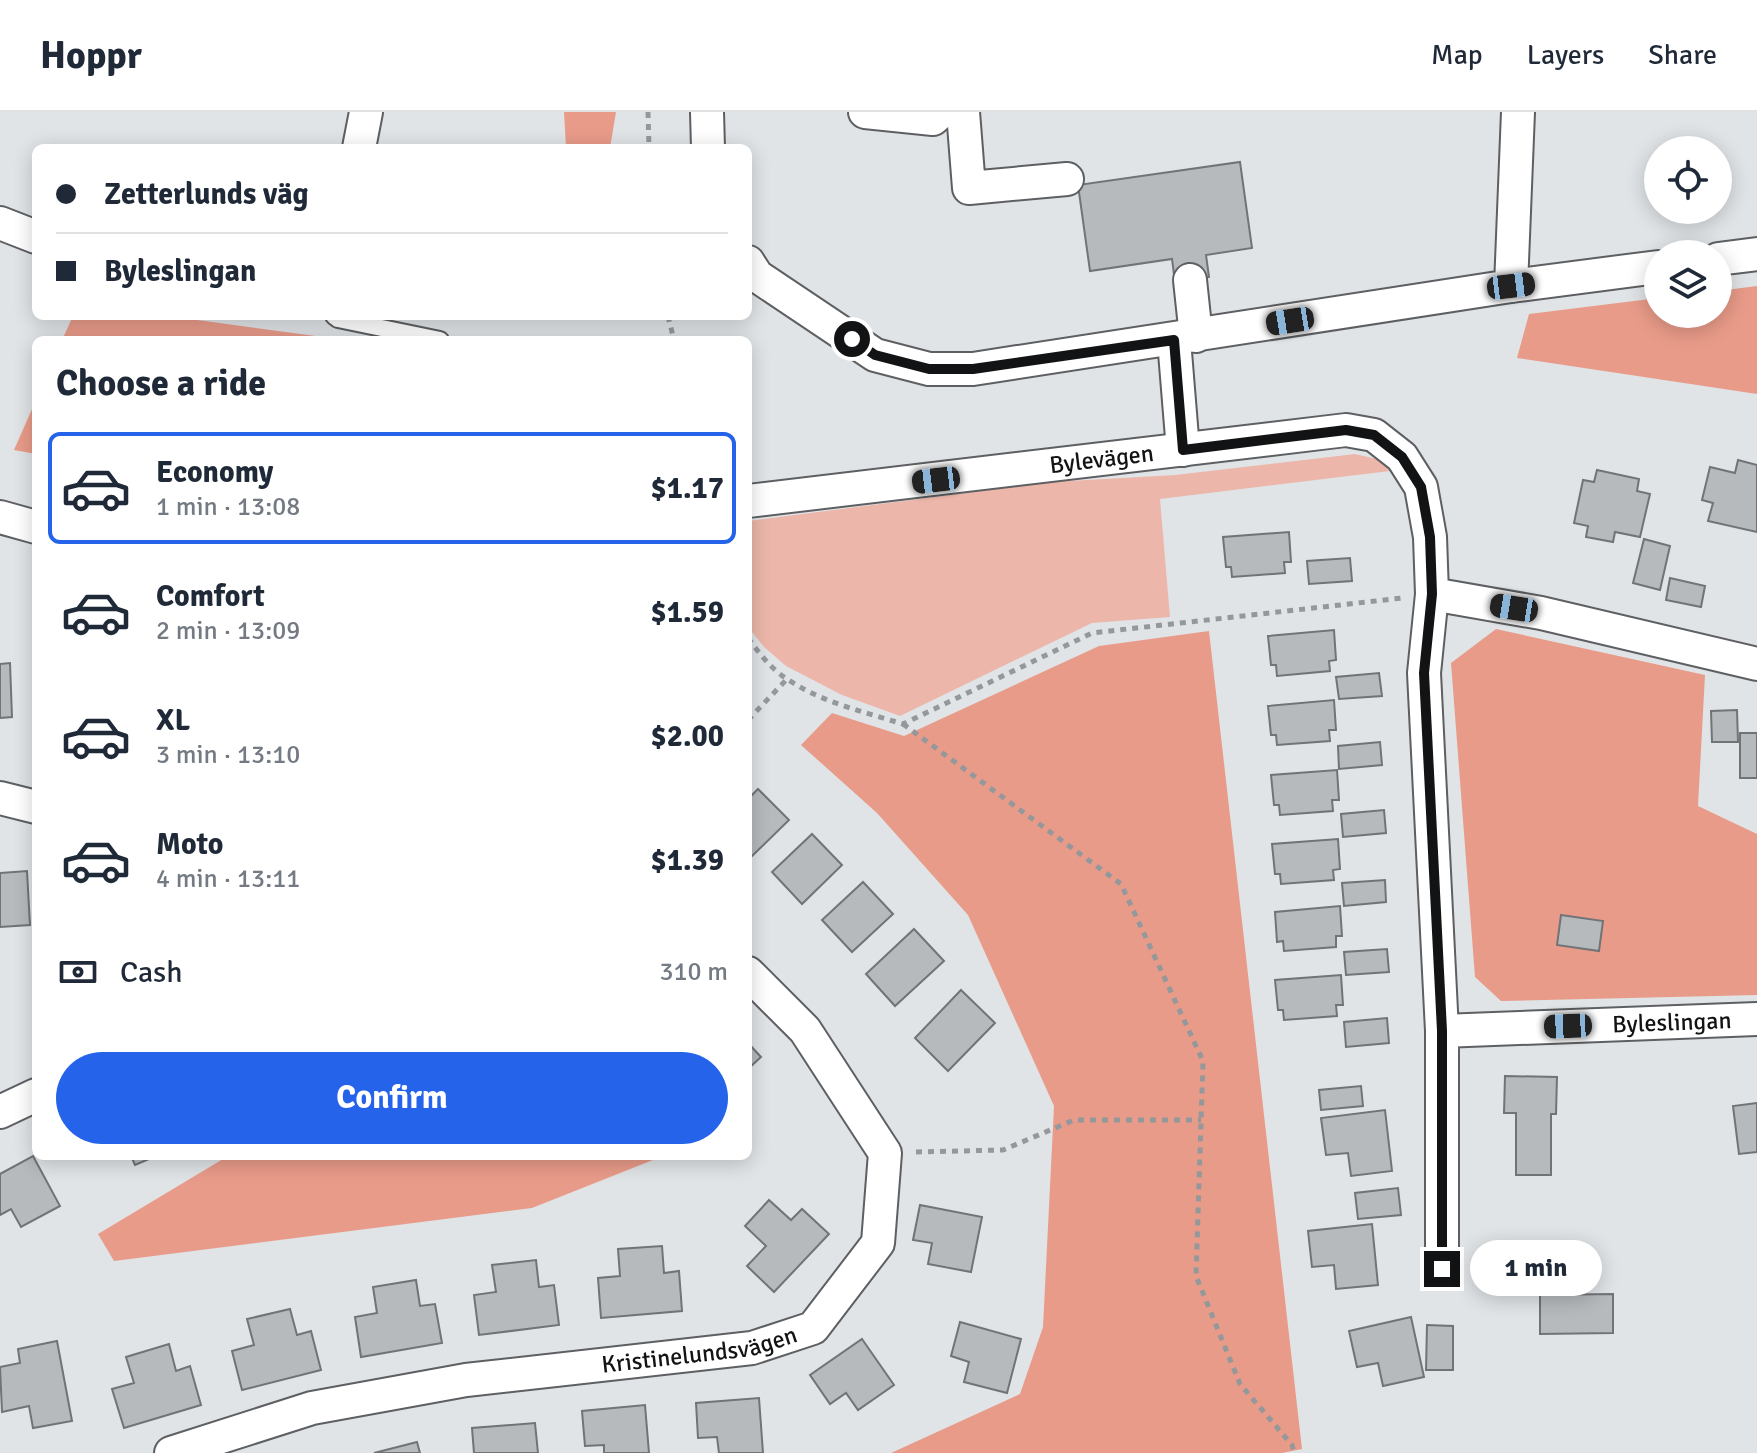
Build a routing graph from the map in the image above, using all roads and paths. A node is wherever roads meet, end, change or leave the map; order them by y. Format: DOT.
graph roads {
  1 [pos="366,112"];
  2 [pos="648,112"];
  3 [pos="707,112"];
  4 [pos="865,112"];
  5 [pos="941,112"];
  6 [pos="963,112"];
  7 [pos="1518,112"];
  8 [pos="360,144"];
  9 [pos="649,144"];
  10 [pos="708,144"];
  11 [pos="1067,179"];
  12 [pos="0,223"];
  13 [pos="32,235"];
  14 [pos="1757,254"];
  15 [pos="1732,257"];
  16 [pos="752,268"];
  17 [pos="1644,269"];
  18 [pos="1190,280"];
  19 [pos="1511,286"];
  20 [pos="343,320"];
  21 [pos="421,336"];
  22 [pos="1185,338"];
  23 [pos="1183,450"];
  24 [pos="752,501"];
  25 [pos="0,517"];
  26 [pos="32,526"];
  27 [pos="1432,594"];
  28 [pos="752,643"];
  29 [pos="1757,664"];
  30 [pos="787,679"];
  31 [pos="752,716"];
  32 [pos="903,724"];
  33 [pos="0,798"];
  34 [pos="32,806"];
  35 [pos="752,977"];
  36 [pos="1757,1019"];
  37 [pos="1442,1031"];
  38 [pos="32,1097"];
  39 [pos="0,1112"];
  40 [pos="1201,1120"];
  41 [pos="885,1153"];
  42 [pos="1442,1269"];
  43 [pos="171,1453"];
  44 [pos="1294,1453"];
  1 -- 8 [label="street"];
  2 -- 9 [label="path"];
  3 -- 10 [label="street"];
  4 -- 5 [label="street"];
  6 -- 11 [label="street"];
  7 -- 19 [label="street"];
  12 -- 13 [label="street"];
  14 -- 15 [label="street"];
  16 -- 22 [label="street"];
  17 -- 19 [label="street"];
  18 -- 22 [label="street"];
  19 -- 22 [label="street"];
  20 -- 21 [label="lane"];
  22 -- 23 [label="street"];
  23 -- 24 [label="street, Bylevägen"];
  23 -- 27 [label="street, Bylevägen"];
  25 -- 26 [label="street"];
  27 -- 29 [label="street"];
  27 -- 32 [label="path"];
  27 -- 37 [label="street"];
  28 -- 30 [label="path"];
  30 -- 31 [label="path"];
  30 -- 32 [label="path"];
  32 -- 40 [label="path"];
  33 -- 34 [label="street"];
  35 -- 41 [label="street"];
  36 -- 37 [label="street, Byleslingan"];
  37 -- 42 [label="street"];
  38 -- 39 [label="street"];
  40 -- 41 [label="path"];
  40 -- 44 [label="path"];
  41 -- 43 [label="street, Kristinelundsvägen"];
}
